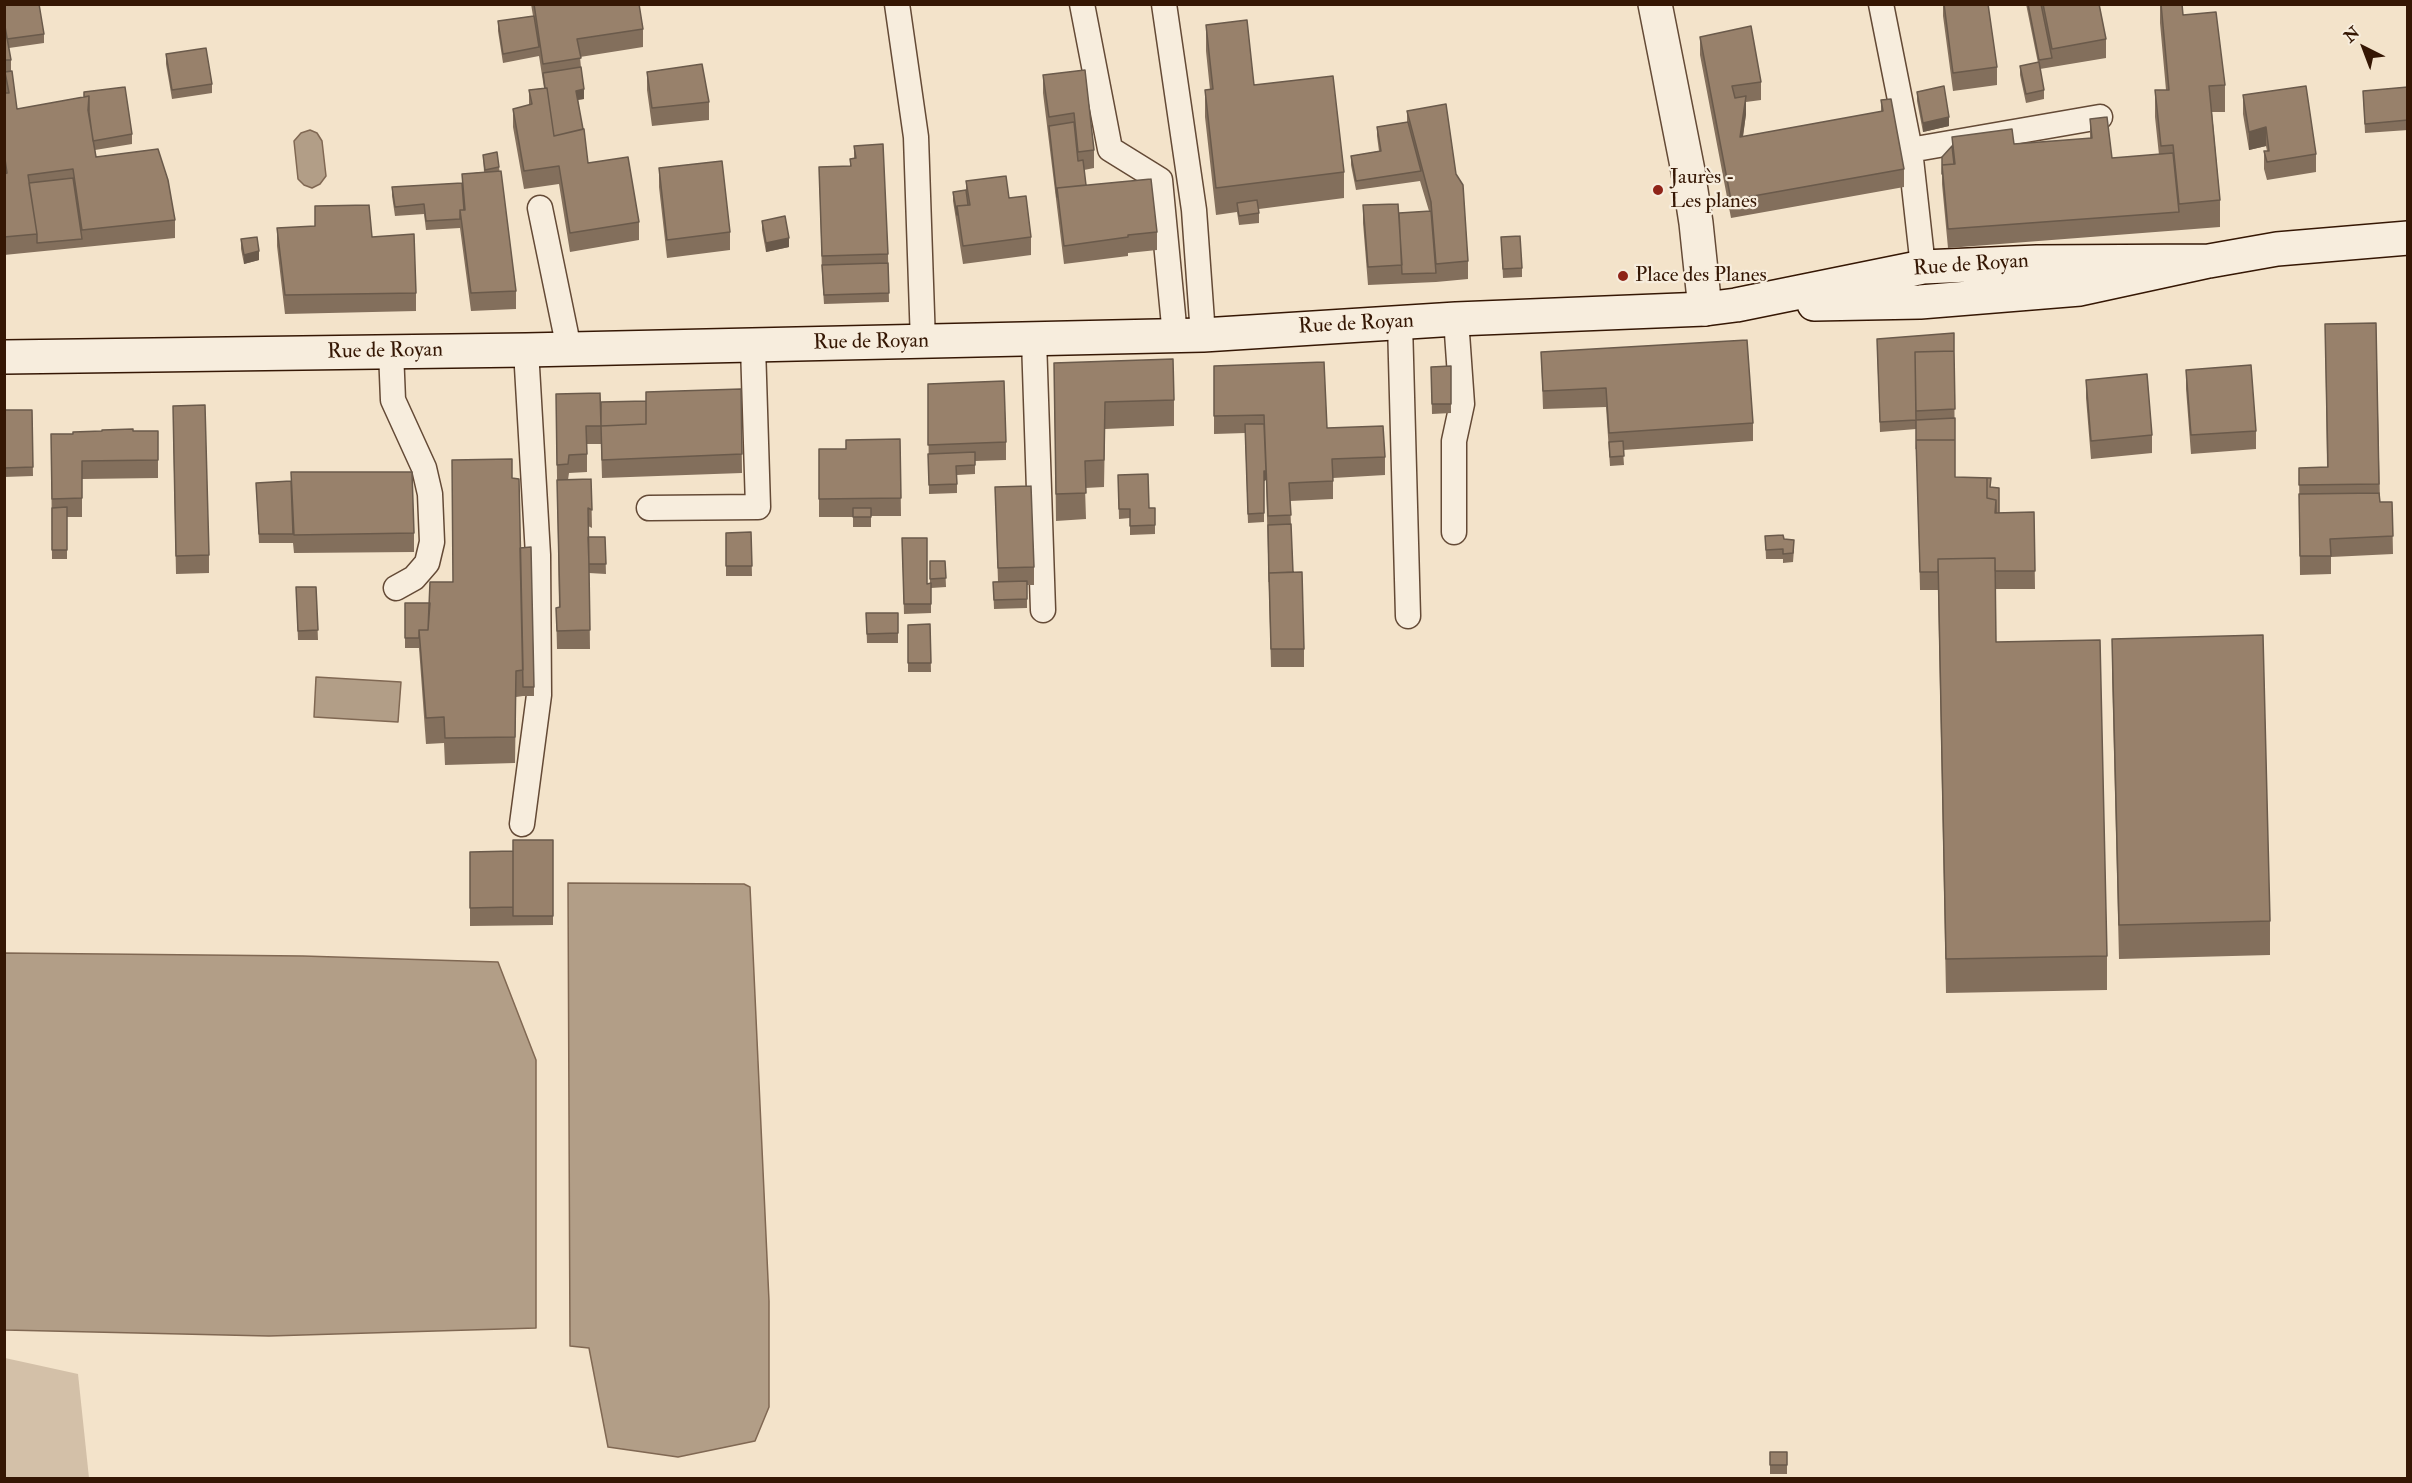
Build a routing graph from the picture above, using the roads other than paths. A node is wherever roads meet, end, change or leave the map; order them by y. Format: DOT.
graph roads {
  1 [pos="897,4"];
  2 [pos="1082,4"];
  3 [pos="1164,4"];
  4 [pos="1655,4"];
  5 [pos="1881,4"];
  6 [pos="2100,117"];
  7 [pos="1910,150"];
  8 [pos="540,208"];
  9 [pos="2408,238"];
  10 [pos="2209,261"];
  11 [pos="1923,267"];
  12 [pos="1720,307"];
  13 [pos="1456,319"];
  14 [pos="1400,323"];
  15 [pos="1189,336"];
  16 [pos="1034,340"];
  17 [pos="923,343"];
  18 [pos="753,346"];
  19 [pos="569,349"];
  20 [pos="526,350"];
  21 [pos="391,351"];
  22 [pos="4,357"];
  23 [pos="649,508"];
  24 [pos="1454,532"];
  25 [pos="396,588"];
  26 [pos="1043,610"];
  27 [pos="1408,616"];
  28 [pos="522,824"];
  1 -- 17 [label="lane"];
  2 -- 15 [label="lane"];
  3 -- 15 [label="lane"];
  4 -- 12 [label="main road"];
  5 -- 7 [label="lane"];
  6 -- 7 [label="lane"];
  7 -- 11 [label="lane"];
  8 -- 19 [label="lane"];
  9 -- 10 [label="main road, Rue de Royan"];
  10 -- 11 [label="main road, Rue de Royan"];
  10 -- 12 [label="main road, Rue de Royan"];
  11 -- 12 [label="main road, Rue de Royan"];
  12 -- 13 [label="main road, Rue de Royan"];
  13 -- 14 [label="main road, Rue de Royan"];
  13 -- 24 [label="lane"];
  14 -- 15 [label="main road, Rue de Royan"];
  14 -- 27 [label="lane"];
  15 -- 16 [label="main road, Rue de Royan"];
  16 -- 17 [label="main road, Rue de Royan"];
  16 -- 26 [label="lane"];
  17 -- 18 [label="main road, Rue de Royan"];
  18 -- 19 [label="main road, Rue de Royan"];
  18 -- 23 [label="lane"];
  19 -- 20 [label="main road, Rue de Royan"];
  20 -- 21 [label="main road, Rue de Royan"];
  20 -- 28 [label="lane"];
  21 -- 22 [label="main road, Rue de Royan"];
  21 -- 25 [label="lane"];
}
